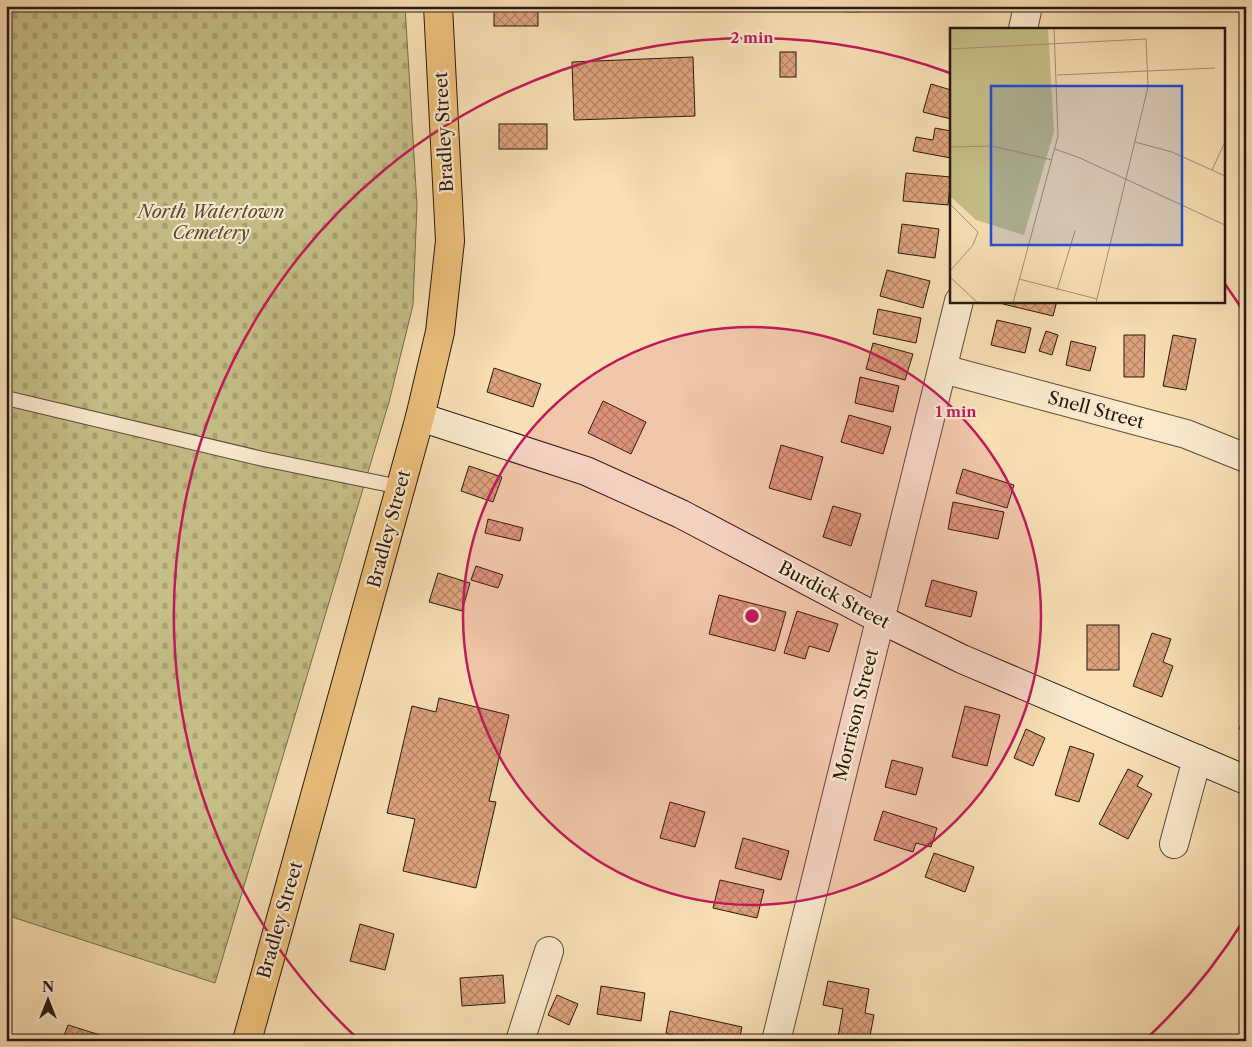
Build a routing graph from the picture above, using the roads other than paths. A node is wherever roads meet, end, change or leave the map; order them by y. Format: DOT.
graph roads {
  1 [pos="438,6"];
  2 [pos="1028,6"];
  3 [pos="1023,28"];
  4 [pos="959,302"];
  5 [pos="943,370"];
  6 [pos="6,398"];
  7 [pos="420,417"];
  8 [pos="1246,458"];
  9 [pos="400,487"];
  10 [pos="880,619"];
  11 [pos="1198,759"];
  12 [pos="1246,780"];
  13 [pos="1174,844"];
  14 [pos="549,951"];
  15 [pos="247,1041"];
  16 [pos="520,1041"];
  17 [pos="776,1041"];
  1 -- 7 [label="main road, Bradley Street"];
  2 -- 3 [label="street"];
  4 -- 5 [label="street, Morrison Street"];
  5 -- 8 [label="street, Snell Street"];
  5 -- 10 [label="street, Morrison Street"];
  6 -- 9 [label="lane"];
  7 -- 9 [label="main road, Bradley Street"];
  7 -- 10 [label="street, Burdick Street"];
  9 -- 15 [label="main road, Bradley Street"];
  10 -- 11 [label="street, Burdick Street"];
  10 -- 17 [label="street, Morrison Street"];
  11 -- 12 [label="street, Burdick Street"];
  11 -- 13 [label="street"];
  14 -- 16 [label="street"];
}
